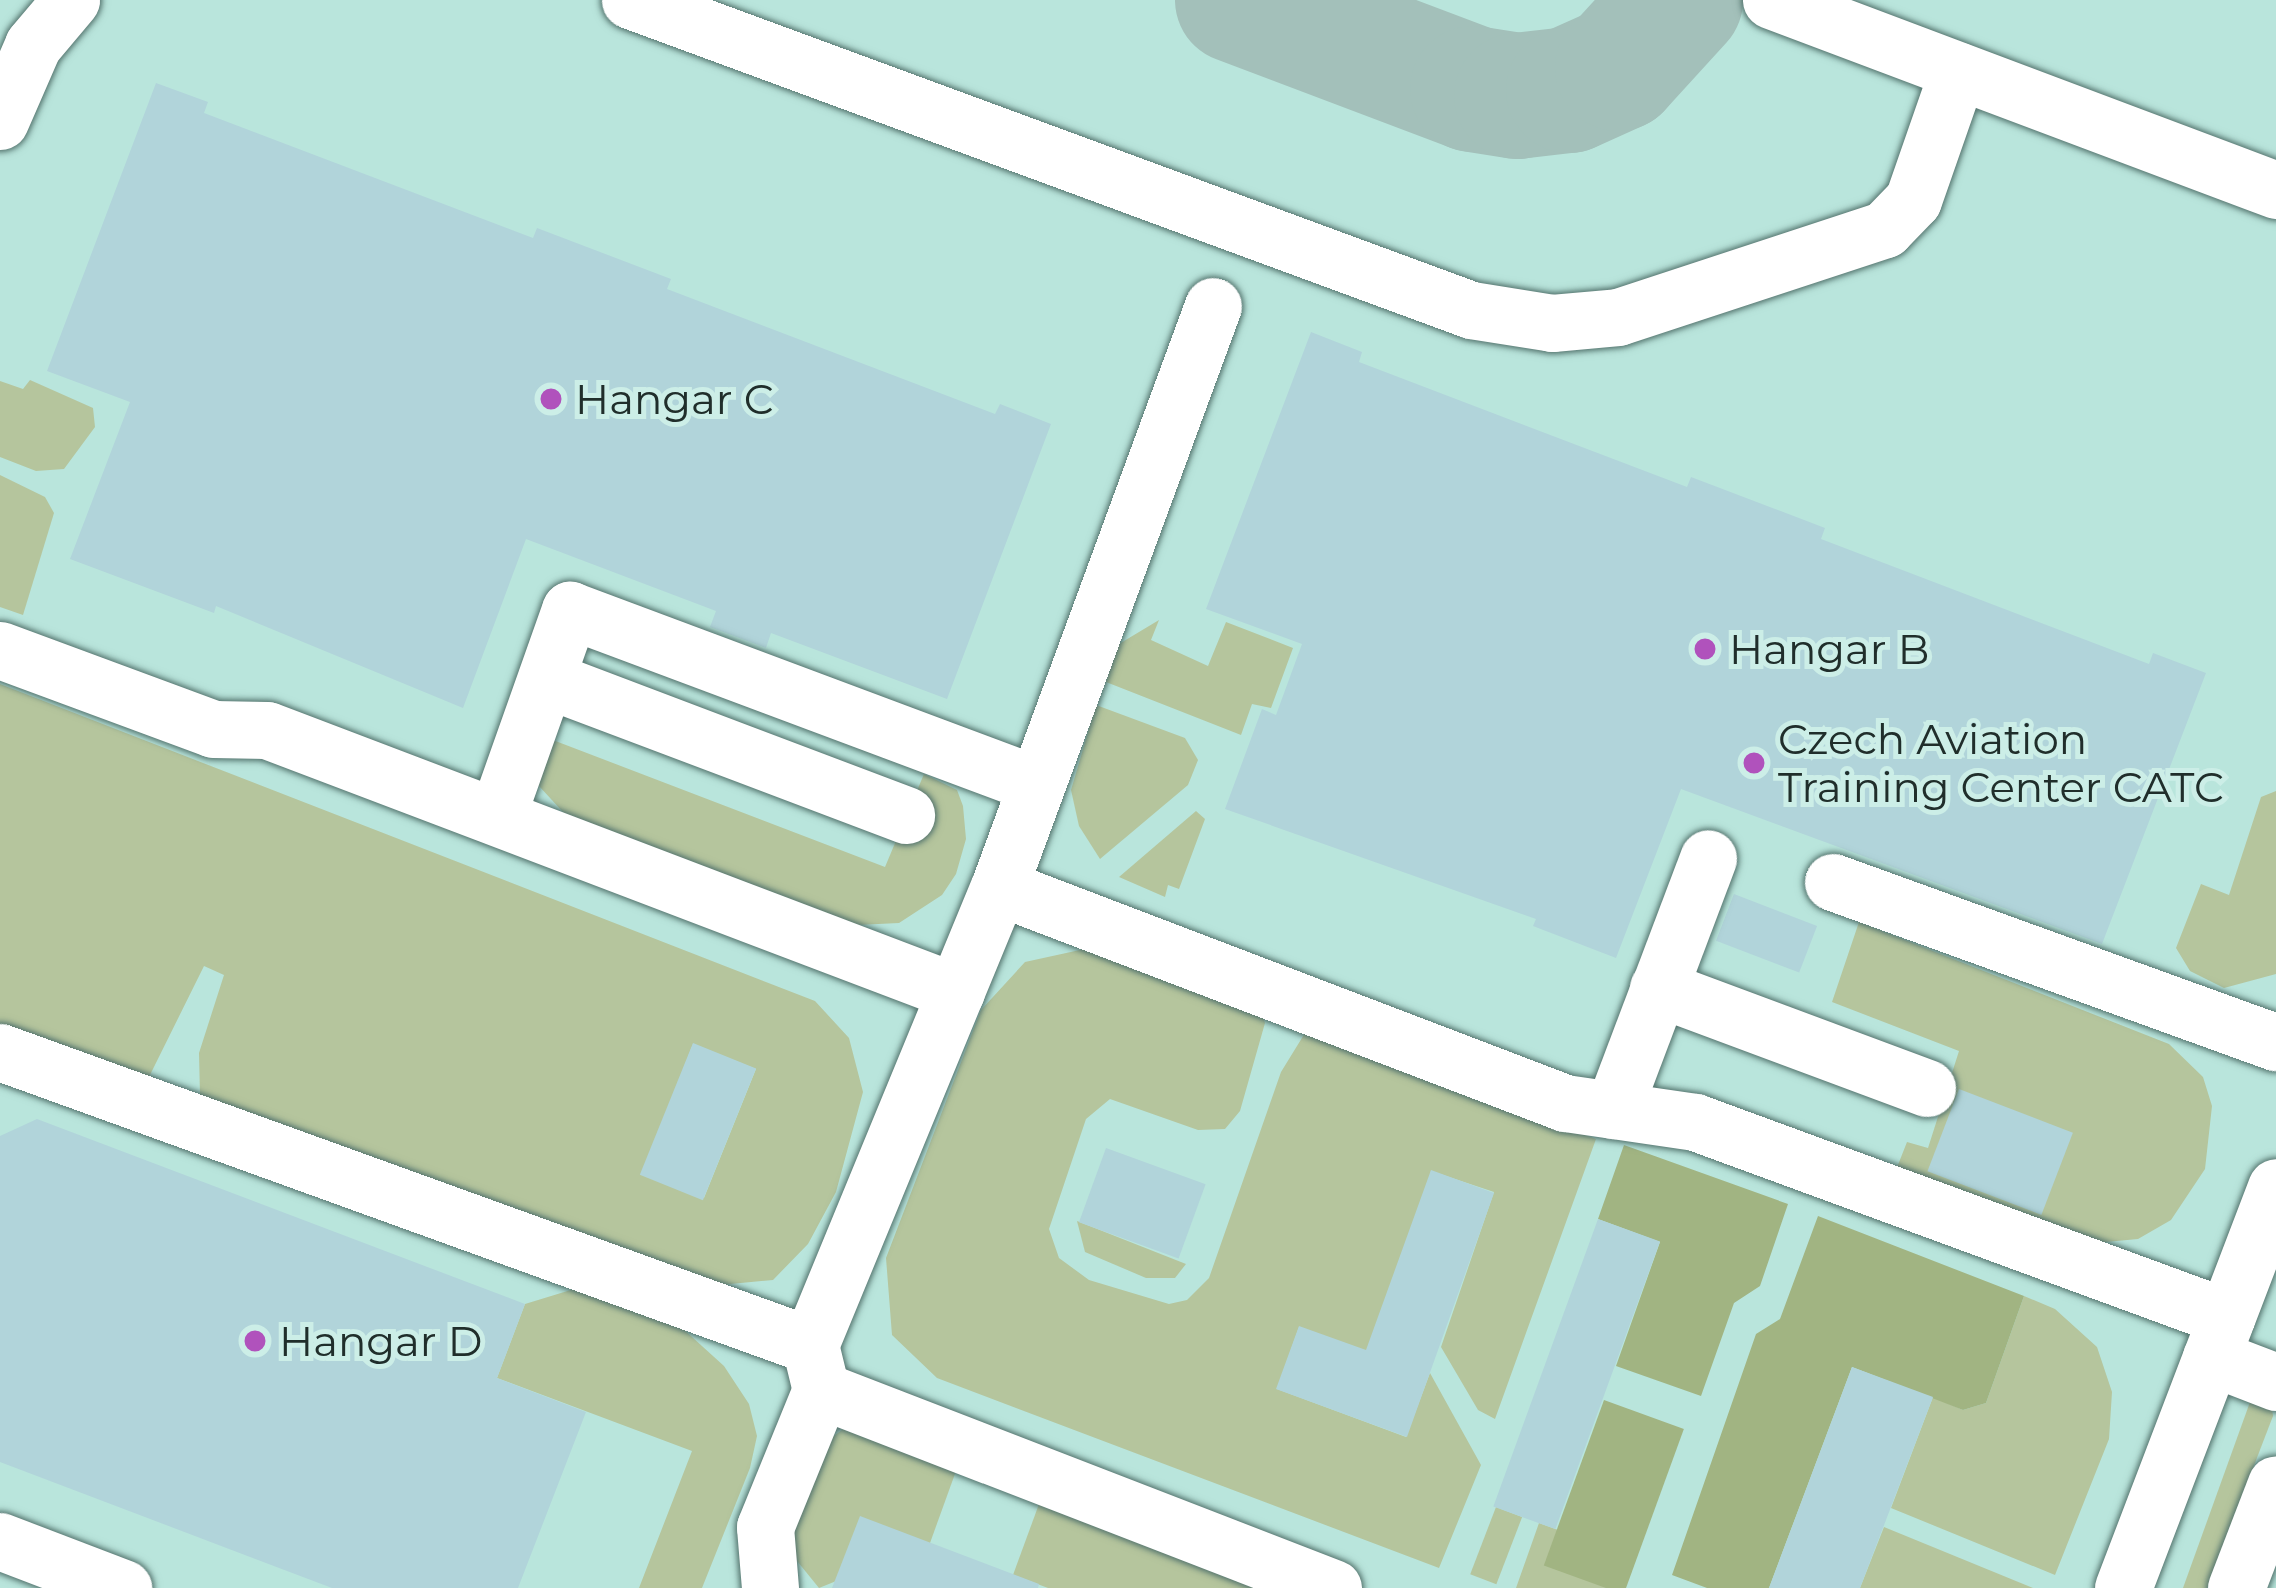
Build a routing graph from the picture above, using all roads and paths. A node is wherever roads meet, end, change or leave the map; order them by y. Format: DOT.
graph roads {
  1 [pos="71,0"];
  2 [pos="630,0"];
  3 [pos="1771,0"];
  4 [pos="1958,71"];
  5 [pos="0,121"];
  6 [pos="2276,190"];
  7 [pos="1213,306"];
  8 [pos="0,650"];
  9 [pos="546,679"];
  10 [pos="1036,784"];
  11 [pos="906,815"];
  12 [pos="497,816"];
  13 [pos="1708,858"];
  14 [pos="1833,882"];
  15 [pos="999,887"];
  16 [pos="1658,988"];
  17 [pos="956,992"];
  18 [pos="2276,1042"];
  19 [pos="0,1052"];
  20 [pos="1927,1088"];
  21 [pos="1612,1110"];
  22 [pos="2276,1187"];
  23 [pos="2219,1337"];
  24 [pos="816,1367"];
  25 [pos="2276,1382"];
  26 [pos="2276,1484"];
  27 [pos="0,1541"];
  28 [pos="123,1588"];
  29 [pos="770,1588"];
  30 [pos="1333,1588"];
  31 [pos="2123,1588"];
  32 [pos="2236,1588"];
  1 -- 5 [label="lane"];
  2 -- 4 [label="lane"];
  3 -- 4 [label="lane"];
  4 -- 6 [label="lane"];
  7 -- 10 [label="lane"];
  8 -- 12 [label="lane"];
  9 -- 10 [label="lane"];
  9 -- 11 [label="lane"];
  9 -- 12 [label="lane"];
  10 -- 15 [label="lane"];
  12 -- 17 [label="lane"];
  13 -- 16 [label="lane"];
  14 -- 18 [label="lane"];
  15 -- 17 [label="lane"];
  15 -- 21 [label="lane"];
  16 -- 20 [label="lane"];
  16 -- 21 [label="lane"];
  17 -- 24 [label="lane"];
  19 -- 24 [label="lane"];
  21 -- 23 [label="lane"];
  22 -- 23 [label="lane"];
  23 -- 25 [label="lane"];
  23 -- 31 [label="lane"];
  24 -- 29 [label="lane"];
  24 -- 30 [label="lane"];
  26 -- 32 [label="lane"];
  27 -- 28 [label="lane"];
}
